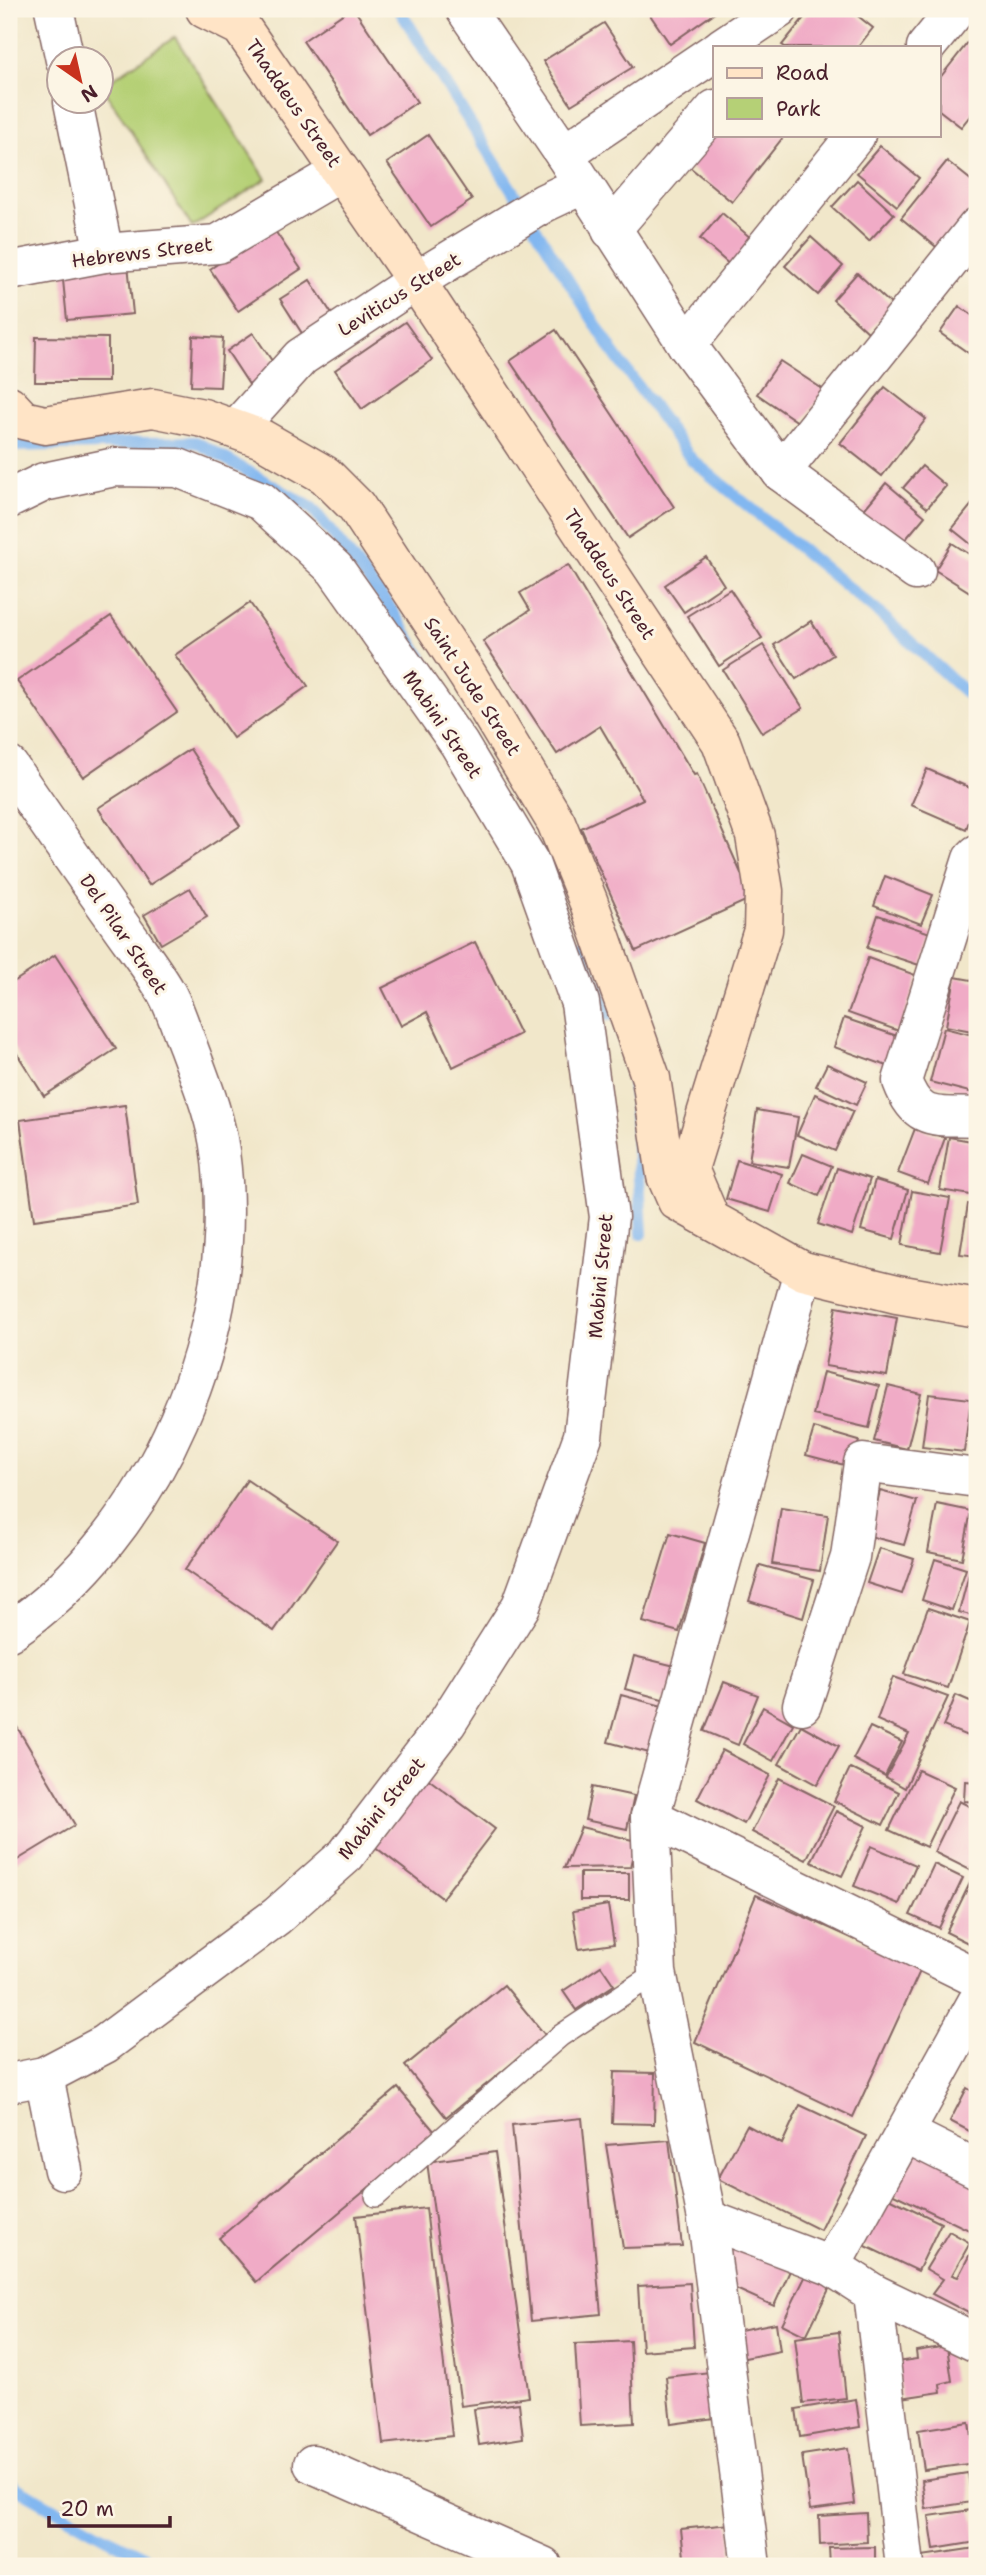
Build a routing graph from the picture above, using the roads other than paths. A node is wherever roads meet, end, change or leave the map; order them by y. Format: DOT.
graph roads {
  1 [pos="54,9"];
  2 [pos="205,9"];
  3 [pos="779,9"];
  4 [pos="801,9"];
  5 [pos="957,9"];
  6 [pos="469,10"];
  7 [pos="62,46"];
  8 [pos="724,46"];
  9 [pos="769,46"];
  10 [pos="927,46"];
  11 [pos="713,54"];
  12 [pos="713,111"];
  13 [pos="76,116"];
  14 [pos="855,136"];
  15 [pos="573,170"];
  16 [pos="341,172"];
  17 [pos="977,228"];
  18 [pos="611,230"];
  19 [pos="104,253"];
  20 [pos="9,271"];
  21 [pos="416,281"];
  22 [pos="687,345"];
  23 [pos="9,405"];
  24 [pos="237,428"];
  25 [pos="781,472"];
  26 [pos="9,499"];
  27 [pos="916,571"];
  28 [pos="9,766"];
  29 [pos="977,854"];
  30 [pos="977,1117"];
  31 [pos="710,1219"];
  32 [pos="803,1271"];
  33 [pos="977,1308"];
  34 [pos="977,1478"];
  35 [pos="9,1632"];
  36 [pos="802,1705"];
  37 [pos="650,1817"];
  38 [pos="657,1972"];
  39 [pos="977,1978"];
  40 [pos="977,2002"];
  41 [pos="26,2080"];
  42 [pos="905,2133"];
  43 [pos="977,2169"];
  44 [pos="63,2170"];
  45 [pos="376,2196"];
  46 [pos="707,2219"];
  47 [pos="831,2266"];
  48 [pos="873,2293"];
  49 [pos="977,2343"];
  50 [pos="313,2464"];
  51 [pos="543,2566"];
  52 [pos="751,2566"];
  53 [pos="905,2566"];
  1 -- 7 [label="street"];
  2 -- 16 [label="street, Thaddeus Street"];
  3 -- 8 [label="street"];
  4 -- 9 [label="street"];
  5 -- 10 [label="street"];
  6 -- 15 [label="street"];
  11 -- 15 [label="street, Leviticus Street"];
  12 -- 18 [label="street"];
  13 -- 19 [label="street"];
  14 -- 22 [label="street"];
  15 -- 18 [label="street"];
  15 -- 21 [label="street, Leviticus Street"];
  16 -- 19 [label="street, Hebrews Street"];
  16 -- 21 [label="street, Thaddeus Street"];
  17 -- 25 [label="street"];
  18 -- 22 [label="street"];
  19 -- 20 [label="street, Hebrews Street"];
  21 -- 24 [label="street, Leviticus Street"];
  21 -- 31 [label="street, Thaddeus Street"];
  22 -- 25 [label="street"];
  23 -- 24 [label="street, Saint Jude Street"];
  24 -- 31 [label="street, Saint Jude Street"];
  25 -- 27 [label="street"];
  26 -- 41 [label="street, Mabini Street"];
  28 -- 35 [label="street, Del Pilar Street"];
  29 -- 30 [label="street"];
  31 -- 32 [label="street, Saint Jude Street"];
  32 -- 33 [label="street, Saint Jude Street"];
  32 -- 37 [label="street"];
  34 -- 36 [label="street"];
  37 -- 38 [label="street"];
  37 -- 39 [label="street"];
  38 -- 45 [label="lane"];
  38 -- 46 [label="street"];
  40 -- 42 [label="street"];
  41 -- 44 [label="street"];
  42 -- 43 [label="street"];
  42 -- 47 [label="street"];
  46 -- 47 [label="street"];
  46 -- 52 [label="street"];
  47 -- 48 [label="street"];
  48 -- 49 [label="street"];
  48 -- 53 [label="street"];
  50 -- 51 [label="street"];
}
